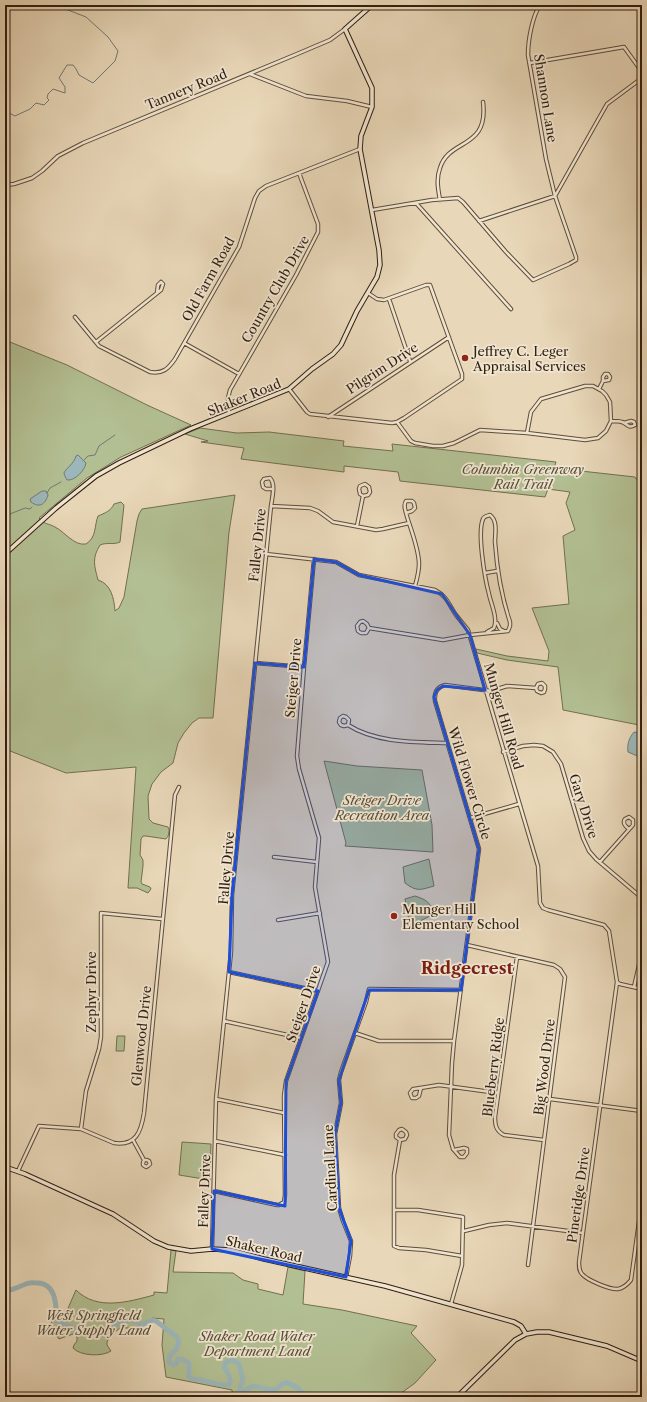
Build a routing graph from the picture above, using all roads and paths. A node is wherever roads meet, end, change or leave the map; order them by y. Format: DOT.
graph roads {
  1 [pos="372,5"];
  2 [pos="540,5"];
  3 [pos="345,29"];
  4 [pos="530,63"];
  5 [pos="642,72"];
  6 [pos="250,74"];
  7 [pos="642,78"];
  8 [pos="483,102"];
  9 [pos="372,107"];
  10 [pos="360,149"];
  11 [pos="299,173"];
  12 [pos="5,185"];
  13 [pos="555,196"];
  14 [pos="440,200"];
  15 [pos="416,203"];
  16 [pos="372,210"];
  17 [pos="480,221"];
  18 [pos="157,293"];
  19 [pos="368,293"];
  20 [pos="389,299"];
  21 [pos="511,309"];
  22 [pos="75,317"];
  23 [pos="449,337"];
  24 [pos="96,342"];
  25 [pos="184,343"];
  26 [pos="410,361"];
  27 [pos="239,374"];
  28 [pos="603,381"];
  29 [pos="289,389"];
  30 [pos="599,389"];
  31 [pos="229,414"];
  32 [pos="328,416"];
  33 [pos="611,421"];
  34 [pos="397,422"];
  35 [pos="624,423"];
  36 [pos="527,433"];
  37 [pos="273,489"];
  38 [pos="363,496"];
  39 [pos="271,506"];
  40 [pos="406,513"];
  41 [pos="409,523"];
  42 [pos="358,526"];
  43 [pos="5,554"];
  44 [pos="266,554"];
  45 [pos="314,559"];
  46 [pos="497,571"];
  47 [pos="485,573"];
  48 [pos="415,586"];
  49 [pos="496,621"];
  50 [pos="369,628"];
  51 [pos="487,632"];
  52 [pos="504,632"];
  53 [pos="470,635"];
  54 [pos="255,663"];
  55 [pos="304,667"];
  56 [pos="536,688"];
  57 [pos="485,690"];
  58 [pos="348,725"];
  59 [pos="447,743"];
  60 [pos="503,752"];
  61 [pos="179,787"];
  62 [pos="519,804"];
  63 [pos="470,818"];
  64 [pos="629,829"];
  65 [pos="274,857"];
  66 [pos="317,862"];
  67 [pos="600,862"];
  68 [pos="642,898"];
  69 [pos="320,913"];
  70 [pos="162,919"];
  71 [pos="278,920"];
  72 [pos="467,945"];
  73 [pos="642,952"];
  74 [pos="517,957"];
  75 [pos="230,972"];
  76 [pos="617,982"];
  77 [pos="634,987"];
  78 [pos="642,989"];
  79 [pos="461,990"];
  80 [pos="318,991"];
  81 [pos="224,1021"];
  82 [pos="355,1033"];
  83 [pos="301,1038"];
  84 [pos="454,1041"];
  85 [pos="451,1086"];
  86 [pos="420,1088"];
  87 [pos="499,1093"];
  88 [pos="216,1099"];
  89 [pos="550,1099"];
  90 [pos="600,1106"];
  91 [pos="642,1111"];
  92 [pos="284,1113"];
  93 [pos="81,1129"];
  94 [pos="133,1140"];
  95 [pos="400,1140"];
  96 [pos="544,1140"];
  97 [pos="215,1141"];
  98 [pos="454,1150"];
  99 [pos="285,1155"];
  100 [pos="144,1160"];
  101 [pos="5,1167"];
  102 [pos="18,1171"];
  103 [pos="214,1190"];
  104 [pos="642,1200"];
  105 [pos="394,1210"];
  106 [pos="533,1226"];
  107 [pos="464,1231"];
  108 [pos="583,1233"];
  109 [pos="212,1249"];
  110 [pos="462,1256"];
  111 [pos="528,1265"];
  112 [pos="346,1277"];
  113 [pos="451,1304"];
  114 [pos="526,1334"];
  115 [pos="642,1361"];
  116 [pos="5,1388"];
  117 [pos="12,1397"];
  118 [pos="457,1397"];
  1 -- 3 [label="street, Tannery Road"];
  2 -- 4 [label="street, Shannon Lane"];
  3 -- 6 [label="street, Tannery Road"];
  3 -- 9 [label="street, Shaker Road"];
  4 -- 5 [label="street"];
  4 -- 13 [label="street, Shannon Lane"];
  6 -- 9 [label="street"];
  6 -- 12 [label="street, Tannery Road"];
  7 -- 13 [label="street"];
  8 -- 14 [label="street"];
  9 -- 10 [label="street, Shaker Road"];
  10 -- 11 [label="street, Old Farm Road"];
  10 -- 16 [label="street, Shaker Road"];
  11 -- 25 [label="street, Old Farm Road"];
  11 -- 27 [label="street, Country Club Drive"];
  13 -- 17 [label="street"];
  13 -- 17 [label="street, Shannon Lane"];
  14 -- 15 [label="street"];
  14 -- 17 [label="street"];
  15 -- 16 [label="street"];
  15 -- 21 [label="street"];
  16 -- 19 [label="street, Shaker Road"];
  18 -- 24 [label="street"];
  19 -- 20 [label="street"];
  19 -- 29 [label="street, Shaker Road"];
  20 -- 23 [label="street"];
  20 -- 26 [label="street"];
  22 -- 24 [label="street, Old Farm Road"];
  23 -- 26 [label="street, Pilgrim Drive"];
  23 -- 34 [label="street"];
  24 -- 25 [label="street, Old Farm Road"];
  25 -- 27 [label="street"];
  26 -- 32 [label="street, Pilgrim Drive"];
  27 -- 31 [label="street, Country Club Drive"];
  28 -- 30 [label="street"];
  29 -- 31 [label="street, Shaker Road"];
  29 -- 32 [label="street"];
  30 -- 33 [label="street"];
  30 -- 36 [label="street"];
  31 -- 43 [label="street, Shaker Road"];
  32 -- 34 [label="street"];
  33 -- 35 [label="street"];
  33 -- 36 [label="street"];
  34 -- 36 [label="street"];
  37 -- 37 [label="street"];
  37 -- 39 [label="street, Falley Drive"];
  38 -- 38 [label="street"];
  38 -- 42 [label="street"];
  39 -- 42 [label="street"];
  39 -- 44 [label="street, Falley Drive"];
  40 -- 40 [label="street"];
  40 -- 41 [label="street"];
  41 -- 42 [label="street"];
  41 -- 48 [label="street"];
  44 -- 45 [label="street, Munger Hill Road"];
  44 -- 54 [label="street, Falley Drive"];
  45 -- 48 [label="street, Munger Hill Road"];
  45 -- 55 [label="street, Steiger Drive"];
  46 -- 47 [label="street"];
  46 -- 47 [label="street"];
  46 -- 52 [label="street"];
  47 -- 49 [label="street"];
  48 -- 53 [label="street, Munger Hill Road"];
  49 -- 51 [label="street"];
  49 -- 52 [label="street"];
  50 -- 50 [label="street"];
  50 -- 53 [label="street"];
  51 -- 52 [label="street"];
  51 -- 53 [label="street"];
  53 -- 57 [label="street, Munger Hill Road"];
  54 -- 55 [label="street"];
  54 -- 75 [label="street, Falley Drive"];
  55 -- 66 [label="street, Steiger Drive"];
  56 -- 57 [label="street, Wild Flower Circle"];
  57 -- 59 [label="street, Wild Flower Circle"];
  57 -- 60 [label="street, Munger Hill Road"];
  58 -- 58 [label="street"];
  58 -- 59 [label="street"];
  59 -- 63 [label="street, Wild Flower Circle"];
  60 -- 62 [label="street, Munger Hill Road"];
  60 -- 67 [label="street, Gary Drive"];
  61 -- 70 [label="street, Glenwood Drive"];
  62 -- 63 [label="street"];
  62 -- 76 [label="street, Munger Hill Road"];
  63 -- 72 [label="street, Wild Flower Circle"];
  64 -- 64 [label="street"];
  64 -- 67 [label="street"];
  65 -- 66 [label="street"];
  66 -- 69 [label="street, Steiger Drive"];
  67 -- 68 [label="street, Gary Drive"];
  69 -- 71 [label="street"];
  69 -- 80 [label="street, Steiger Drive"];
  70 -- 93 [label="street, Zephyr Drive"];
  70 -- 94 [label="street, Glenwood Drive"];
  72 -- 74 [label="street, Big Wood Drive"];
  72 -- 79 [label="street, Wild Flower Circle"];
  73 -- 77 [label="street"];
  74 -- 87 [label="street, Blueberry Ridge"];
  74 -- 89 [label="street, Big Wood Drive"];
  75 -- 80 [label="street"];
  75 -- 81 [label="street, Falley Drive"];
  76 -- 77 [label="street"];
  76 -- 90 [label="street, Pineridge Drive"];
  77 -- 78 [label="street"];
  79 -- 82 [label="street, Cardinal Lane"];
  79 -- 84 [label="street, Wild Flower Circle"];
  80 -- 83 [label="street, Steiger Drive"];
  81 -- 83 [label="street"];
  81 -- 88 [label="street, Falley Drive"];
  82 -- 84 [label="street"];
  82 -- 112 [label="street, Cardinal Lane"];
  83 -- 92 [label="street, Steiger Drive"];
  84 -- 85 [label="street, Wild Flower Circle"];
  85 -- 86 [label="street"];
  85 -- 87 [label="street"];
  85 -- 98 [label="street, Wild Flower Circle"];
  86 -- 86 [label="street"];
  87 -- 96 [label="street, Blueberry Ridge"];
  88 -- 92 [label="street"];
  88 -- 97 [label="street, Falley Drive"];
  89 -- 90 [label="street"];
  89 -- 96 [label="street, Big Wood Drive"];
  90 -- 91 [label="street"];
  90 -- 108 [label="street, Pineridge Drive"];
  92 -- 99 [label="street, Steiger Drive"];
  93 -- 94 [label="street"];
  93 -- 102 [label="street"];
  94 -- 100 [label="street"];
  95 -- 95 [label="street"];
  95 -- 105 [label="street"];
  96 -- 106 [label="street, Big Wood Drive"];
  97 -- 99 [label="street"];
  97 -- 103 [label="street, Falley Drive"];
  98 -- 98 [label="street"];
  99 -- 103 [label="street, Steiger Drive"];
  101 -- 102 [label="street, Shaker Road"];
  102 -- 109 [label="street, Shaker Road"];
  103 -- 109 [label="street, Falley Drive"];
  104 -- 108 [label="street, Pineridge Drive"];
  105 -- 107 [label="street"];
  105 -- 110 [label="street"];
  106 -- 107 [label="street"];
  106 -- 108 [label="street"];
  106 -- 111 [label="street, Big Wood Drive"];
  107 -- 110 [label="street"];
  109 -- 112 [label="street, Shaker Road"];
  110 -- 113 [label="street"];
  112 -- 113 [label="street, Shaker Road"];
  113 -- 114 [label="street, Shaker Road"];
  114 -- 115 [label="street"];
  114 -- 118 [label="street"];
  116 -- 117 [label="street"];
}
